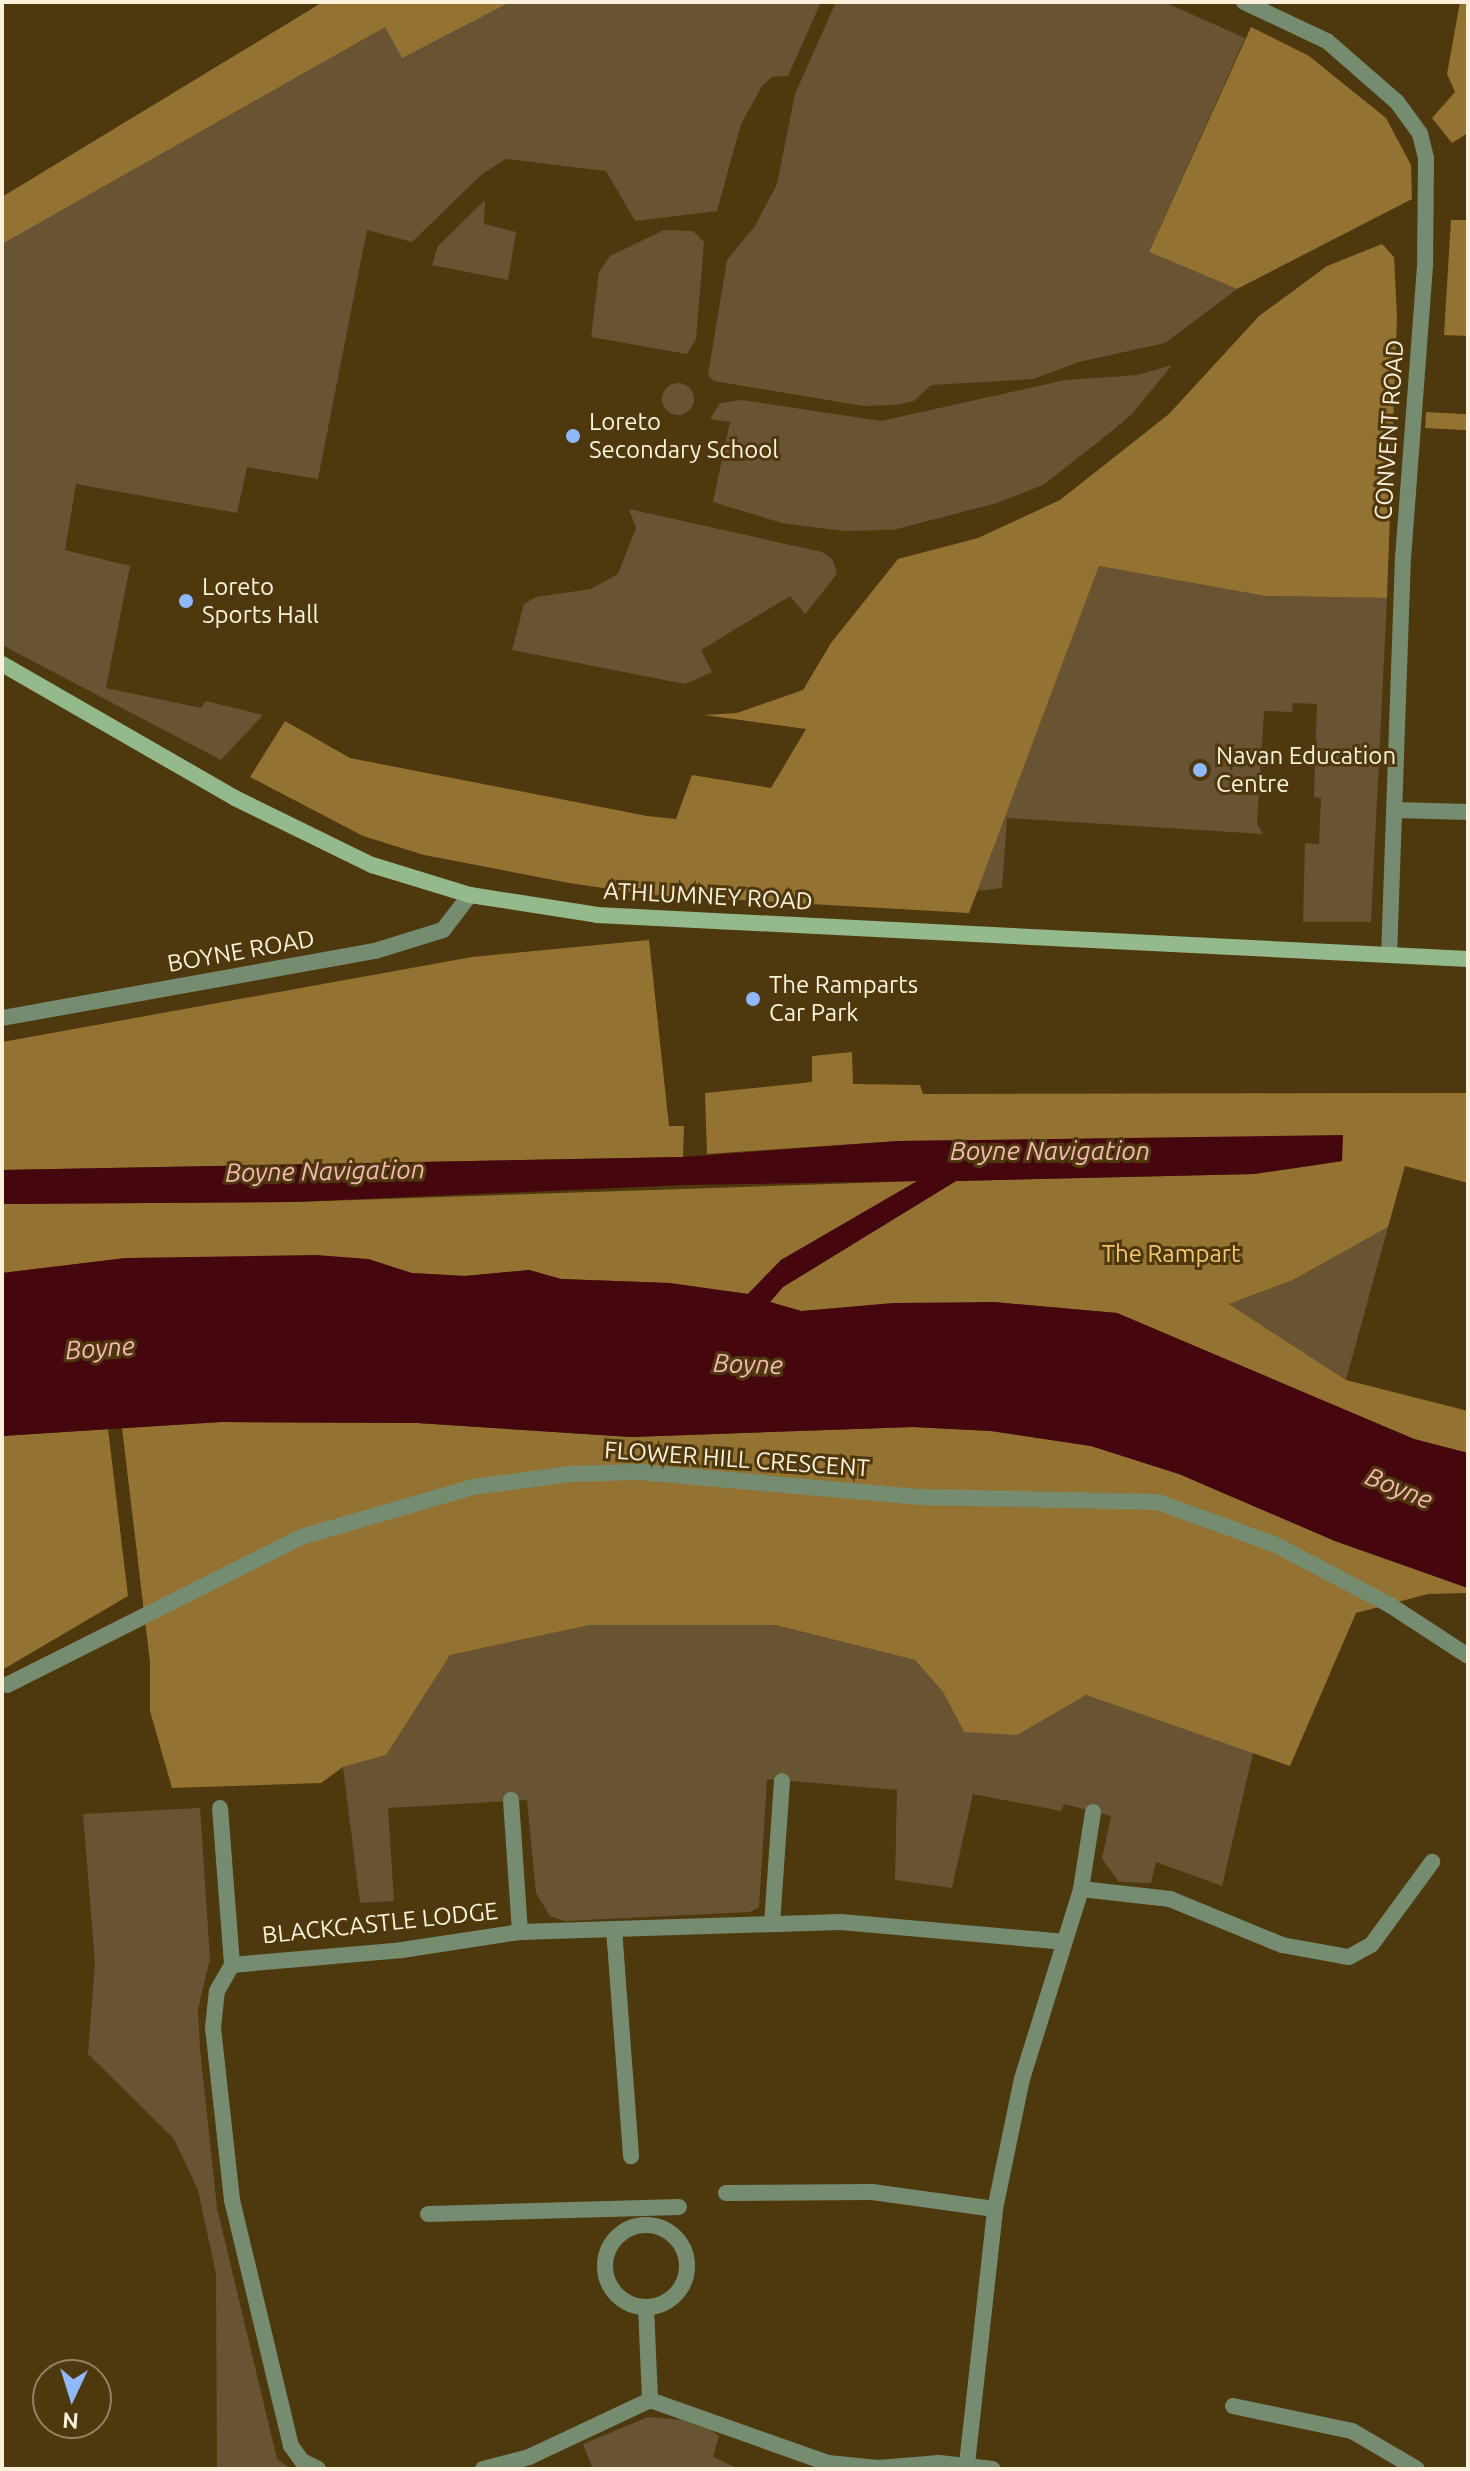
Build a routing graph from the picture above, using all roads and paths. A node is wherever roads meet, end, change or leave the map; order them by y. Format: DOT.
graph roads {
  1 [pos="1244,2"];
  2 [pos="2,664"];
  3 [pos="1395,810"];
  4 [pos="1468,812"];
  5 [pos="470,895"];
  6 [pos="1389,953"];
  7 [pos="1468,959"];
  8 [pos="2,1018"];
  9 [pos="1468,1656"];
  10 [pos="7,1685"];
  11 [pos="782,1781"];
  12 [pos="511,1800"];
  13 [pos="220,1808"];
  14 [pos="1093,1812"];
  15 [pos="1432,1862"];
  16 [pos="1081,1889"];
  17 [pos="772,1924"];
  18 [pos="614,1929"];
  19 [pos="520,1932"];
  20 [pos="1063,1942"];
  21 [pos="232,1965"];
  22 [pos="631,2156"];
  23 [pos="726,2193"];
  24 [pos="679,2207"];
  25 [pos="641,2208"];
  26 [pos="995,2209"];
  27 [pos="428,2214"];
  28 [pos="642,2225"];
  29 [pos="646,2307"];
  30 [pos="650,2400"];
  31 [pos="1233,2406"];
  32 [pos="967,2464"];
  33 [pos="318,2469"];
  34 [pos="483,2469"];
  35 [pos="993,2469"];
  36 [pos="1417,2469"];
  1 -- 3 [label="street, CONVENT ROAD"];
  2 -- 5 [label="main road, ATHLUMNEY ROAD"];
  3 -- 4 [label="street"];
  3 -- 6 [label="street, CONVENT ROAD"];
  5 -- 6 [label="main road, ATHLUMNEY ROAD"];
  5 -- 8 [label="street, BOYNE ROAD"];
  6 -- 7 [label="main road, ATHLUMNEY ROAD"];
  9 -- 10 [label="street, FLOWER HILL CRESCENT"];
  11 -- 17 [label="street"];
  12 -- 19 [label="street"];
  13 -- 21 [label="street"];
  14 -- 16 [label="street"];
  15 -- 16 [label="street"];
  16 -- 20 [label="street"];
  17 -- 18 [label="street, BLACKCASTLE LODGE"];
  17 -- 20 [label="street, BLACKCASTLE LODGE"];
  18 -- 19 [label="street, BLACKCASTLE LODGE"];
  18 -- 22 [label="street"];
  19 -- 21 [label="street, BLACKCASTLE LODGE"];
  20 -- 26 [label="street"];
  21 -- 33 [label="street, BLACKCASTLE LODGE"];
  23 -- 26 [label="street"];
  24 -- 25 [label="street"];
  25 -- 27 [label="street"];
  25 -- 28 [label="street"];
  26 -- 32 [label="street"];
  28 -- 29 [label="street"];
  28 -- 29 [label="street"];
  29 -- 30 [label="street"];
  30 -- 32 [label="street"];
  30 -- 34 [label="street"];
  31 -- 36 [label="street"];
  32 -- 35 [label="street"];
}
